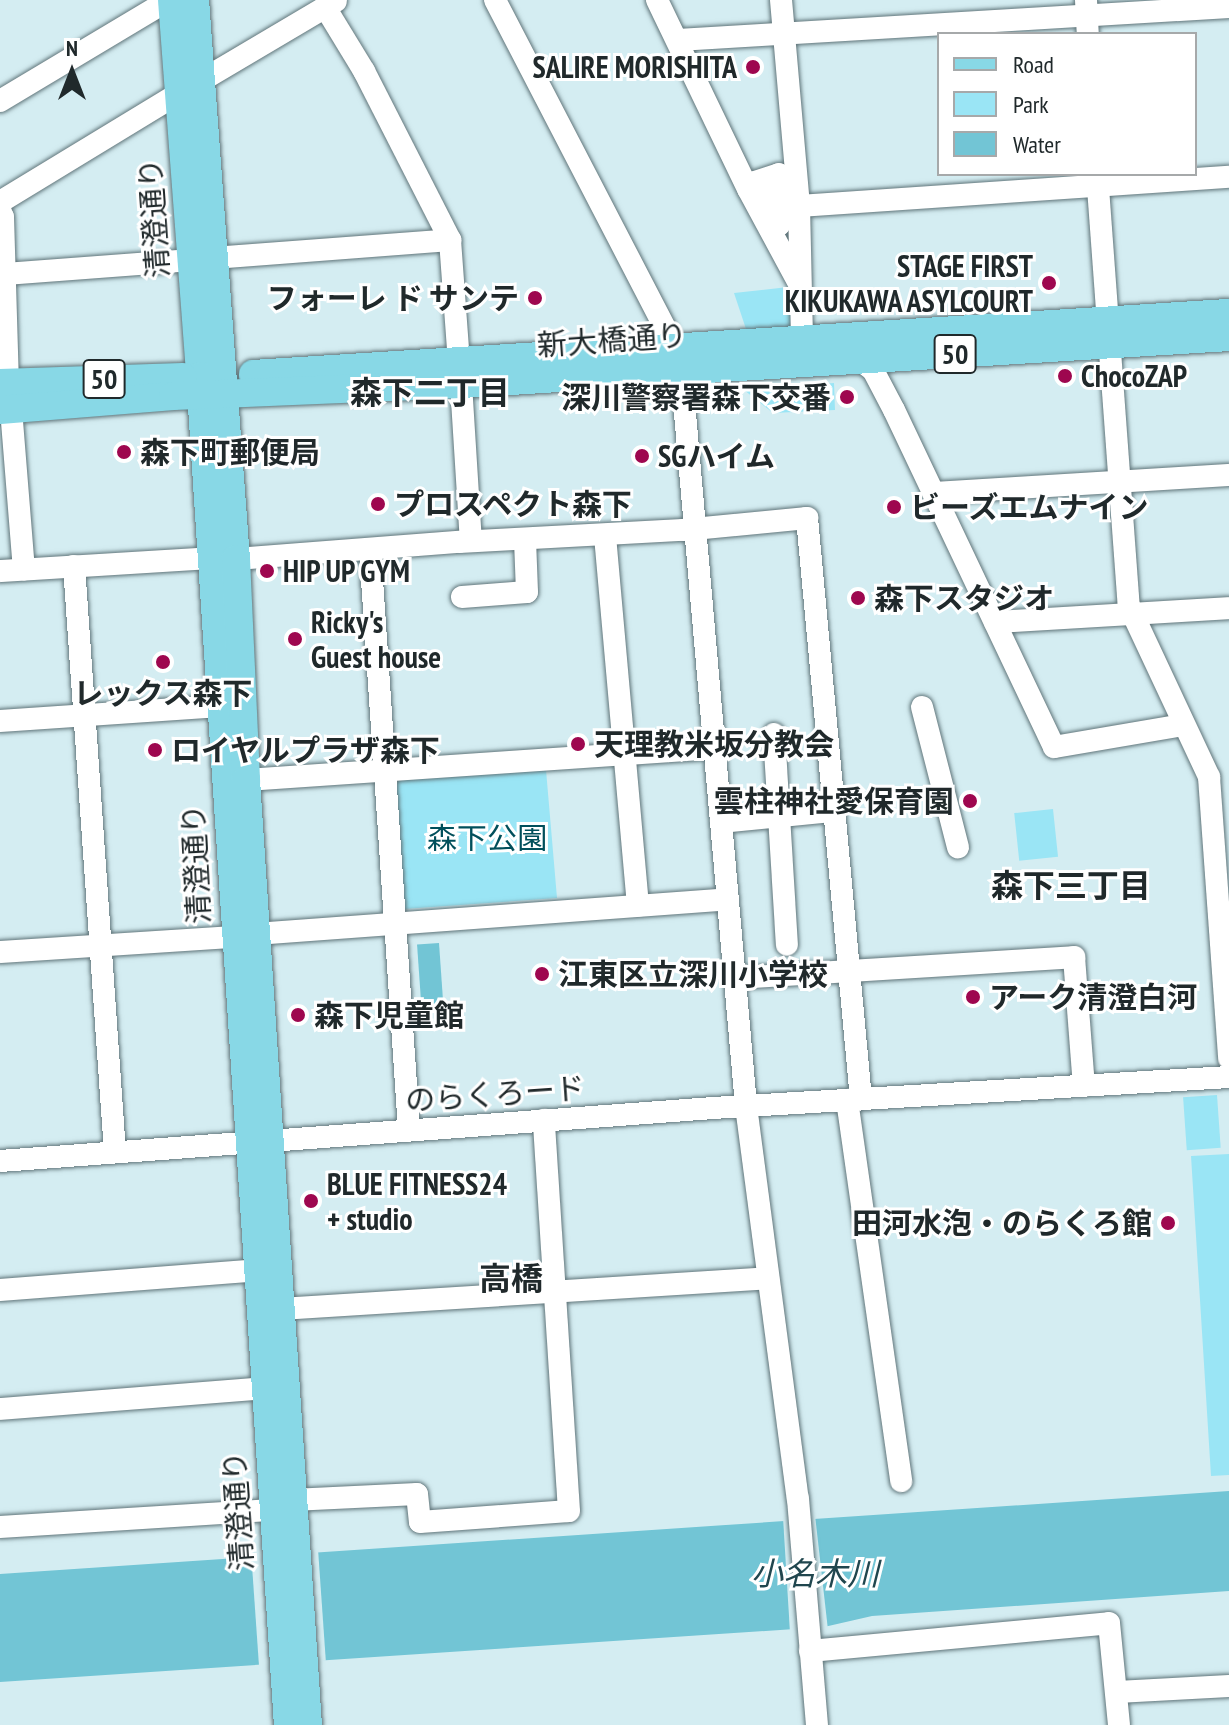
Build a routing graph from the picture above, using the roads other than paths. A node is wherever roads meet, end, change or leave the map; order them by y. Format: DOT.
graph roads {
  1 [pos="170,0"];
  2 [pos="195,0"];
  3 [pos="495,0"];
  4 [pos="657,0"];
  5 [pos="781,0"];
  6 [pos="331,4"];
  7 [pos="1229,7"];
  8 [pos="1087,17"];
  9 [pos="783,34"];
  10 [pos="678,40"];
  11 [pos="189,88"];
  12 [pos="0,101"];
  13 [pos="1229,177"];
  14 [pos="1098,179"];
  15 [pos="0,202"];
  16 [pos="799,206"];
  17 [pos="0,210"];
  18 [pos="450,240"];
  19 [pos="202,259"];
  20 [pos="5,274"];
  21 [pos="799,283"];
  22 [pos="1229,313"];
  23 [pos="1108,333"];
  24 [pos="802,337"];
  25 [pos="1229,337"];
  26 [pos="677,358"];
  27 [pos="860,360"];
  28 [pos="460,373"];
  29 [pos="212,385"];
  30 [pos="5,396"];
  31 [pos="1229,475"];
  32 [pos="1119,481"];
  33 [pos="933,493"];
  34 [pos="695,528"];
  35 [pos="605,536"];
  36 [pos="525,539"];
  37 [pos="471,541"];
  38 [pos="370,550"];
  39 [pos="224,559"];
  40 [pos="74,566"];
  41 [pos="24,569"];
  42 [pos="0,571"];
  43 [pos="462,597"];
  44 [pos="1229,608"];
  45 [pos="1133,614"];
  46 [pos="995,622"];
  47 [pos="221,692"];
  48 [pos="922,707"];
  49 [pos="83,716"];
  50 [pos="0,721"];
  51 [pos="1183,725"];
  52 [pos="774,734"];
  53 [pos="715,748"];
  54 [pos="624,756"];
  55 [pos="384,771"];
  56 [pos="246,780"];
  57 [pos="1221,798"];
  58 [pos="833,811"];
  59 [pos="780,817"];
  60 [pos="721,822"];
  61 [pos="958,847"];
  62 [pos="728,899"];
  63 [pos="638,906"];
  64 [pos="1225,921"];
  65 [pos="395,924"];
  66 [pos="246,935"];
  67 [pos="101,945"];
  68 [pos="787,945"];
  69 [pos="0,952"];
  70 [pos="849,971"];
  71 [pos="735,978"];
  72 [pos="1229,1058"];
  73 [pos="1229,1077"];
  74 [pos="1084,1086"];
  75 [pos="854,1099"];
  76 [pos="746,1106"];
  77 [pos="544,1120"];
  78 [pos="409,1130"];
  79 [pos="259,1141"];
  80 [pos="115,1152"];
  81 [pos="0,1161"];
  82 [pos="257,1270"];
  83 [pos="768,1278"];
  84 [pos="0,1290"];
  85 [pos="556,1291"];
  86 [pos="280,1309"];
  87 [pos="265,1388"];
  88 [pos="0,1409"];
  89 [pos="901,1481"];
  90 [pos="282,1505"];
  91 [pos="0,1527"];
  92 [pos="810,1651"];
  93 [pos="292,1667"];
  94 [pos="1229,1686"];
  95 [pos="1117,1692"];
  96 [pos="288,1725"];
  97 [pos="308,1725"];
  98 [pos="817,1725"];
  99 [pos="1119,1725"];
  1 -- 11 [label="main road, 清澄通り"];
  1 -- 12 [label="street"];
  2 -- 11 [label="main road, 清澄通り"];
  3 -- 26 [label="street"];
  4 -- 10 [label="street"];
  5 -- 9 [label="street"];
  6 -- 11 [label="street"];
  6 -- 18 [label="street"];
  7 -- 8 [label="street"];
  8 -- 9 [label="street"];
  9 -- 10 [label="street"];
  9 -- 16 [label="street"];
  10 -- 21 [label="street"];
  11 -- 15 [label="street"];
  11 -- 19 [label="main road, 清澄通り"];
  13 -- 14 [label="street"];
  14 -- 16 [label="street"];
  14 -- 23 [label="street"];
  16 -- 21 [label="street"];
  17 -- 20 [label="street"];
  18 -- 19 [label="street"];
  18 -- 28 [label="street"];
  19 -- 20 [label="street"];
  19 -- 29 [label="main road, 清澄通り"];
  20 -- 30 [label="street"];
  21 -- 24 [label="street"];
  22 -- 23 [label="main road, 新大橋通り / 50"];
  23 -- 24 [label="main road, 新大橋通り / 50"];
  23 -- 25 [label="main road, 新大橋通り / 50"];
  23 -- 27 [label="main road, 新大橋通り / 50"];
  23 -- 32 [label="street"];
  24 -- 26 [label="main road, 新大橋通り / 50"];
  26 -- 27 [label="main road, 新大橋通り / 50"];
  26 -- 28 [label="main road, 新大橋通り / 50"];
  26 -- 34 [label="street"];
  27 -- 33 [label="street"];
  28 -- 29 [label="main road, 新大橋通り / 50"];
  28 -- 37 [label="street"];
  29 -- 30 [label="main road, 新大橋通り / 50"];
  29 -- 39 [label="main road, 清澄通り"];
  30 -- 41 [label="street"];
  31 -- 32 [label="street"];
  32 -- 33 [label="street"];
  32 -- 45 [label="street"];
  33 -- 46 [label="street"];
  34 -- 35 [label="street"];
  34 -- 53 [label="street"];
  34 -- 58 [label="street"];
  35 -- 36 [label="street"];
  35 -- 54 [label="street"];
  36 -- 37 [label="street"];
  36 -- 43 [label="street"];
  37 -- 38 [label="street"];
  38 -- 39 [label="street"];
  38 -- 55 [label="street"];
  39 -- 40 [label="street"];
  39 -- 47 [label="main road, 清澄通り"];
  39 -- 56 [label="main road, 清澄通り"];
  40 -- 41 [label="street"];
  40 -- 49 [label="street"];
  41 -- 42 [label="street"];
  44 -- 45 [label="street"];
  45 -- 46 [label="street"];
  45 -- 51 [label="street"];
  46 -- 51 [label="street"];
  47 -- 49 [label="street"];
  47 -- 66 [label="main road, 清澄通り"];
  48 -- 61 [label="street"];
  49 -- 50 [label="street"];
  49 -- 67 [label="street"];
  51 -- 57 [label="street"];
  52 -- 59 [label="street"];
  53 -- 54 [label="street"];
  53 -- 60 [label="street"];
  54 -- 55 [label="street"];
  54 -- 63 [label="street"];
  55 -- 56 [label="street"];
  55 -- 65 [label="street"];
  56 -- 66 [label="main road, 清澄通り"];
  57 -- 64 [label="street"];
  58 -- 59 [label="street"];
  58 -- 70 [label="street"];
  59 -- 60 [label="street"];
  59 -- 68 [label="street"];
  60 -- 62 [label="street"];
  62 -- 63 [label="street"];
  62 -- 71 [label="street"];
  63 -- 65 [label="street"];
  64 -- 72 [label="street"];
  65 -- 66 [label="street"];
  65 -- 78 [label="street"];
  66 -- 67 [label="street"];
  66 -- 79 [label="main road, 清澄通り"];
  67 -- 69 [label="street"];
  67 -- 80 [label="street"];
  70 -- 71 [label="street"];
  70 -- 74 [label="street"];
  70 -- 75 [label="street"];
  71 -- 76 [label="street"];
  73 -- 74 [label="street, のらくろード"];
  74 -- 75 [label="street, のらくろード"];
  75 -- 76 [label="street, のらくろード"];
  75 -- 89 [label="street"];
  76 -- 77 [label="street, のらくろード"];
  76 -- 83 [label="street"];
  77 -- 78 [label="street, のらくろード"];
  77 -- 85 [label="street"];
  78 -- 79 [label="street, のらくろード"];
  79 -- 80 [label="street, のらくろード"];
  79 -- 82 [label="main road, 清澄通り"];
  79 -- 86 [label="main road, 清澄通り"];
  80 -- 81 [label="street, のらくろード"];
  82 -- 84 [label="street"];
  82 -- 87 [label="main road, 清澄通り"];
  83 -- 85 [label="street"];
  83 -- 92 [label="street"];
  85 -- 86 [label="street"];
  85 -- 90 [label="street"];
  86 -- 90 [label="main road, 清澄通り"];
  87 -- 88 [label="street"];
  87 -- 90 [label="main road, 清澄通り"];
  90 -- 91 [label="street"];
  90 -- 93 [label="main road, 清澄通り"];
  92 -- 95 [label="street"];
  92 -- 98 [label="street"];
  93 -- 96 [label="main road, 清澄通り"];
  93 -- 97 [label="main road, 清澄通り"];
  94 -- 95 [label="street"];
  95 -- 99 [label="street"];
}
